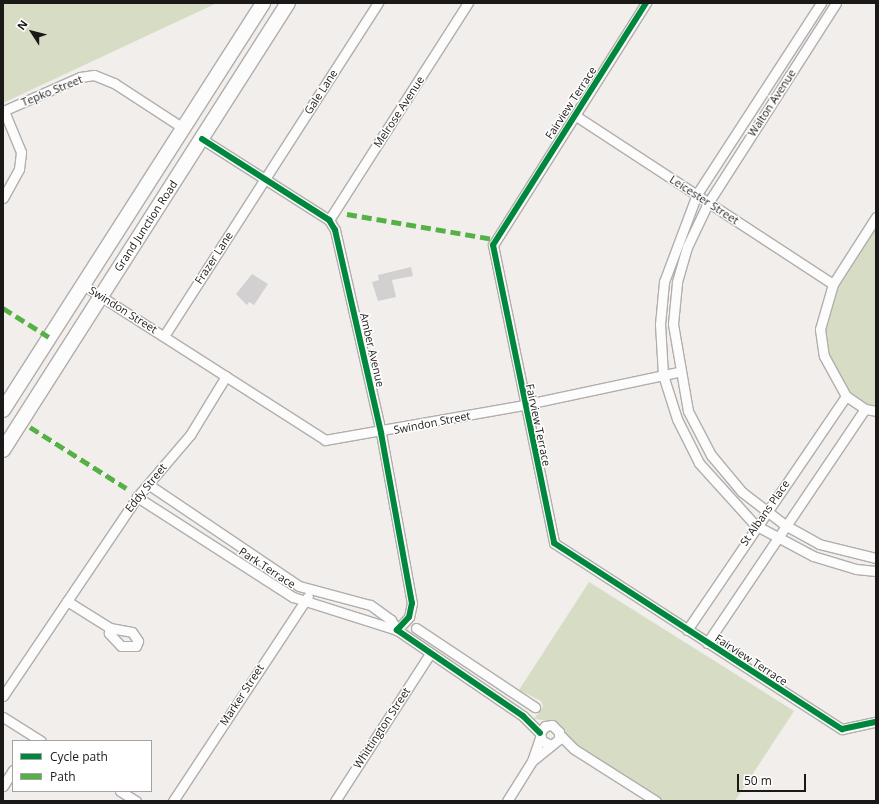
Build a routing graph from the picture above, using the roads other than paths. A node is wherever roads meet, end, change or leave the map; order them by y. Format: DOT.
graph roads {
  1 [pos="263,3"];
  2 [pos="288,3"];
  3 [pos="378,3"];
  4 [pos="468,3"];
  5 [pos="646,3"];
  6 [pos="821,3"];
  7 [pos="836,3"];
  8 [pos="4,111"];
  9 [pos="576,116"];
  10 [pos="183,128"];
  11 [pos="202,139"];
  12 [pos="264,181"];
  13 [pos="697,194"];
  14 [pos="3,198"];
  15 [pos="708,203"];
  16 [pos="876,217"];
  17 [pos="329,220"];
  18 [pos="833,284"];
  19 [pos="83,285"];
  20 [pos="101,296"];
  21 [pos="164,336"];
  22 [pos="678,372"];
  23 [pos="664,375"];
  24 [pos="226,376"];
  25 [pos="846,396"];
  26 [pos="523,405"];
  27 [pos="865,409"];
  28 [pos="3,410"];
  29 [pos="876,411"];
  30 [pos="381,432"];
  31 [pos="3,450"];
  32 [pos="148,485"];
  33 [pos="137,497"];
  34 [pos="766,512"];
  35 [pos="755,525"];
  36 [pos="785,525"];
  37 [pos="776,539"];
  38 [pos="876,558"];
  39 [pos="876,571"];
  40 [pos="310,589"];
  41 [pos="67,601"];
  42 [pos="305,601"];
  43 [pos="110,628"];
  44 [pos="416,628"];
  45 [pos="397,630"];
  46 [pos="687,630"];
  47 [pos="707,643"];
  48 [pos="429,655"];
  49 [pos="483,674"];
  50 [pos="475,685"];
  51 [pos="3,696"];
  52 [pos="535,707"];
  53 [pos="3,717"];
  54 [pos="876,722"];
  55 [pos="542,732"];
  56 [pos="35,740"];
  57 [pos="555,740"];
  58 [pos="532,761"];
  59 [pos="12,772"];
  60 [pos="3,786"];
  61 [pos="122,792"];
  62 [pos="136,801"];
  63 [pos="173,801"];
  64 [pos="335,801"];
  65 [pos="507,801"];
  66 [pos="656,801"];
  1 -- 10 [label="highway, Grand Junction Road"];
  2 -- 11 [label="highway, Grand Junction Road"];
  3 -- 12 [label="street, Gale Lane"];
  4 -- 17 [label="street, Melrose Avenue"];
  5 -- 9 [label="street, Fairview Terrace"];
  6 -- 13 [label="street, Walton Avenue"];
  7 -- 15 [label="street, Walton Avenue"];
  8 -- 10 [label="street, Tepko Street"];
  8 -- 14 [label="street"];
  9 -- 13 [label="street, Leicester Street"];
  9 -- 26 [label="street, Fairview Terrace"];
  10 -- 19 [label="highway, Grand Junction Road"];
  11 -- 12 [label="street"];
  11 -- 20 [label="highway, Grand Junction Road"];
  12 -- 17 [label="street"];
  12 -- 21 [label="street, Frazer Lane"];
  13 -- 15 [label="street, Leicester Street"];
  13 -- 23 [label="street, Walton Avenue"];
  15 -- 18 [label="street, Leicester Street"];
  15 -- 22 [label="street, Walton Avenue"];
  16 -- 18 [label="street"];
  17 -- 30 [label="street, Amber Avenue"];
  18 -- 25 [label="street"];
  19 -- 20 [label="street, Swindon Street"];
  19 -- 28 [label="highway, Grand Junction Road"];
  20 -- 21 [label="street, Swindon Street"];
  20 -- 31 [label="highway, Grand Junction Road"];
  21 -- 24 [label="street, Swindon Street"];
  22 -- 23 [label="street, Swindon Street"];
  22 -- 34 [label="street, Walton Avenue"];
  23 -- 26 [label="street, Swindon Street"];
  23 -- 35 [label="street, Walton Avenue"];
  24 -- 30 [label="street, Swindon Street"];
  24 -- 32 [label="street, Eddy Street"];
  25 -- 27 [label="street"];
  25 -- 34 [label="street, St Albans Place"];
  26 -- 30 [label="street, Swindon Street"];
  26 -- 46 [label="street, Fairview Terrace"];
  27 -- 29 [label="street"];
  27 -- 36 [label="street, St Albans Place"];
  30 -- 45 [label="street, Amber Avenue"];
  32 -- 33 [label="street, Eddy Street"];
  32 -- 40 [label="street, Park Terrace"];
  33 -- 41 [label="street, Eddy Street"];
  33 -- 42 [label="street, Park Terrace"];
  34 -- 35 [label="street, St Albans Place"];
  34 -- 36 [label="street, Walton Avenue"];
  35 -- 37 [label="street, Walton Avenue"];
  35 -- 46 [label="street, St Albans Place"];
  36 -- 37 [label="street, St Albans Place"];
  36 -- 38 [label="street, Walton Avenue"];
  37 -- 39 [label="street, Walton Avenue"];
  37 -- 47 [label="street, St Albans Place"];
  40 -- 42 [label="street, Marker Street"];
  40 -- 45 [label="street, Park Terrace"];
  41 -- 43 [label="street"];
  41 -- 51 [label="street, Eddy Street"];
  42 -- 45 [label="street, Park Terrace"];
  42 -- 63 [label="street, Marker Street"];
  44 -- 49 [label="street"];
  45 -- 48 [label="street, Park Terrace"];
  46 -- 47 [label="street, Fairview Terrace"];
  47 -- 54 [label="street, Fairview Terrace"];
  48 -- 50 [label="street, Park Terrace"];
  48 -- 64 [label="street, Whittington Street"];
  49 -- 50 [label="street"];
  49 -- 52 [label="street"];
  50 -- 55 [label="street, Park Terrace"];
  53 -- 56 [label="street"];
  55 -- 57 [label="street"];
  55 -- 57 [label="street"];
  55 -- 58 [label="street"];
  57 -- 58 [label="street"];
  57 -- 66 [label="street"];
  58 -- 65 [label="street"];
  59 -- 60 [label="street"];
  61 -- 62 [label="street"];
}
